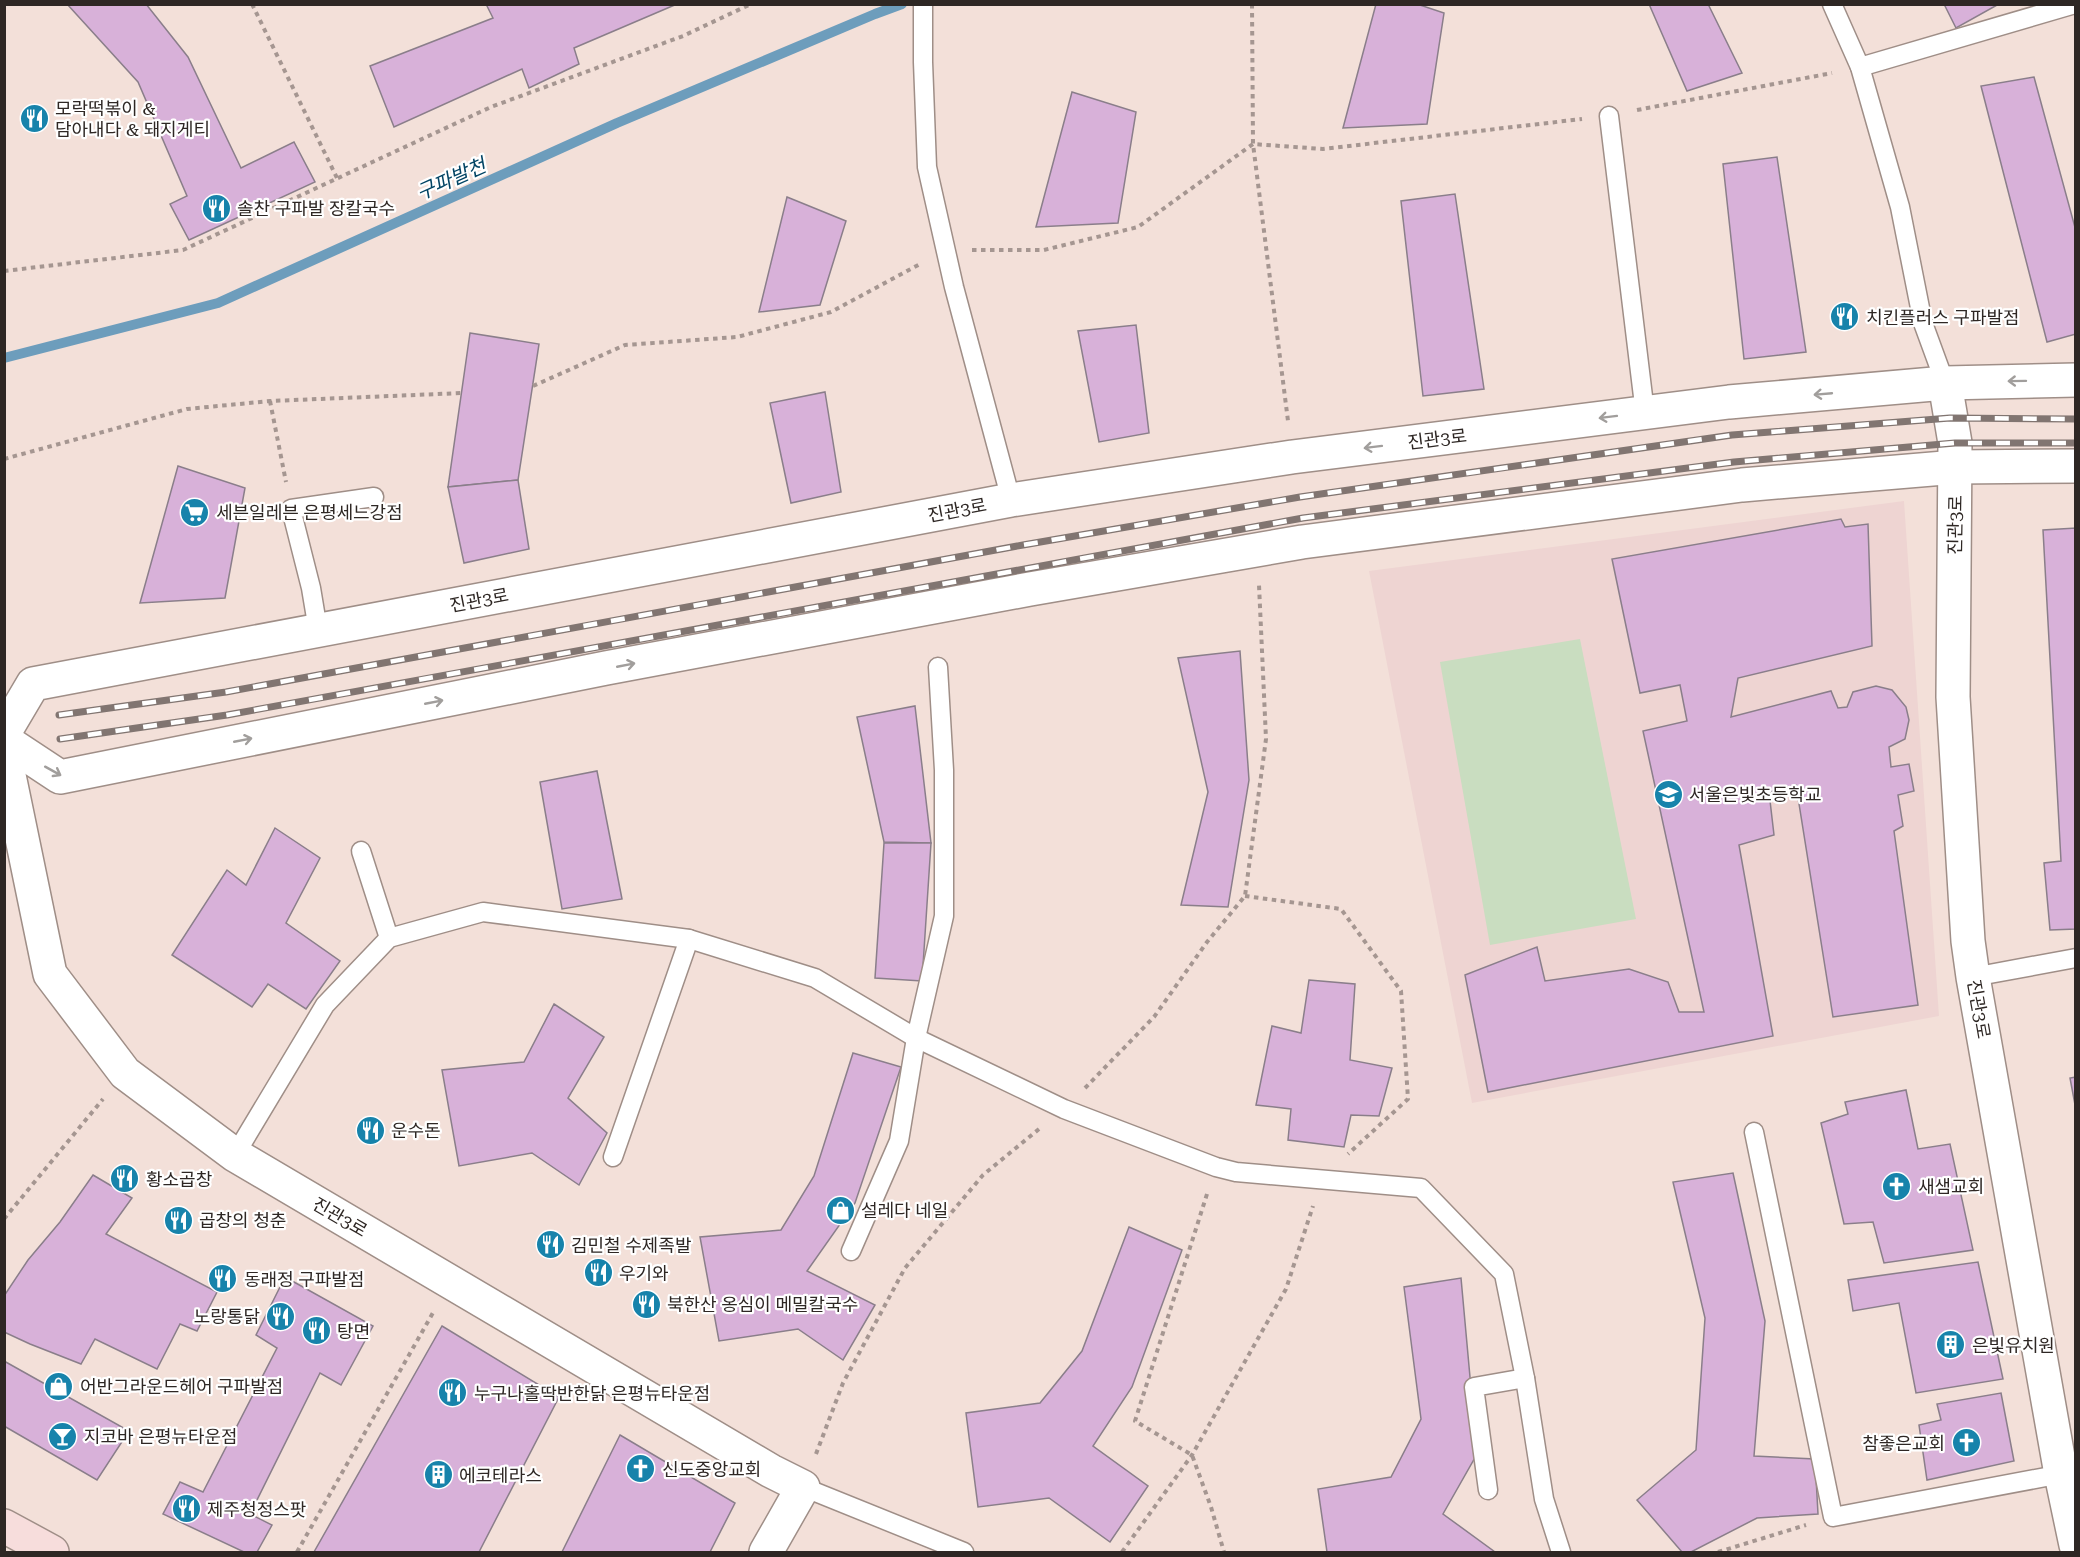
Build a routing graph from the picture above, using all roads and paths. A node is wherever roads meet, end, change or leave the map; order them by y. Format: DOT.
graph roads {
  1 [pos="252,4"];
  2 [pos="751,4"];
  3 [pos="923,4"];
  4 [pos="1252,4"];
  5 [pos="1832,4"];
  6 [pos="2075,4"];
  7 [pos="1860,68"];
  8 [pos="1609,116"];
  9 [pos="1253,144"];
  10 [pos="337,178"];
  11 [pos="946,250"];
  12 [pos="4,271"];
  13 [pos="2076,380"];
  14 [pos="1945,383"];
  15 [pos="533,386"];
  16 [pos="462,393"];
  17 [pos="270,402"];
  18 [pos="1645,413"];
  19 [pos="1288,426"];
  20 [pos="4,459"];
  21 [pos="2076,466"];
  22 [pos="1956,467"];
  23 [pos="374,497"];
  24 [pos="1011,500"];
  25 [pos="291,509"];
  26 [pos="1259,584"];
  27 [pos="318,630"];
  28 [pos="938,668"];
  29 [pos="4,733"];
  30 [pos="4,740"];
  31 [pos="4,751"];
  32 [pos="361,851"];
  33 [pos="389,938"];
  34 [pos="689,939"];
  35 [pos="2076,958"];
  36 [pos="1973,977"];
  37 [pos="916,1038"];
  38 [pos="106,1096"];
  39 [pos="1064,1109"];
  40 [pos="1754,1132"];
  41 [pos="235,1155"];
  42 [pos="613,1157"];
  43 [pos="1216,1167"];
  44 [pos="4,1219"];
  45 [pos="851,1251"];
  46 [pos="437,1305"];
  47 [pos="1525,1378"];
  48 [pos="2068,1473"];
  49 [pos="808,1474"];
  50 [pos="1488,1490"];
  51 [pos="1833,1517"];
  52 [pos="4,1526"];
  53 [pos="2076,1545"];
  54 [pos="52,1552"];
  55 [pos="297,1552"];
  56 [pos="766,1552"];
  57 [pos="964,1552"];
  58 [pos="1224,1552"];
  59 [pos="1561,1552"];
  60 [pos="1718,1552"];
  1 -- 10 [label="path"];
  2 -- 10 [label="path"];
  3 -- 11 [label="lane"];
  4 -- 9 [label="path"];
  5 -- 7 [label="lane"];
  6 -- 7 [label="lane"];
  7 -- 8 [label="path"];
  7 -- 14 [label="lane"];
  8 -- 9 [label="path"];
  8 -- 18 [label="lane"];
  9 -- 11 [label="path"];
  9 -- 19 [label="path"];
  10 -- 12 [label="path"];
  11 -- 15 [label="path"];
  11 -- 24 [label="lane"];
  13 -- 14 [label="street, 진관3로, one-way"];
  14 -- 18 [label="street, 진관3로, one-way"];
  14 -- 22 [label="street, 진관3로"];
  16 -- 17 [label="path"];
  17 -- 20 [label="path"];
  17 -- 25 [label="path"];
  18 -- 24 [label="street, 진관3로, one-way"];
  21 -- 22 [label="street"];
  30 -- 22 [label="street, one-way"];
  22 -- 36 [label="street, 진관3로"];
  23 -- 25 [label="lane"];
  24 -- 27 [label="street, 진관3로"];
  25 -- 27 [label="lane"];
  26 -- 39 [label="path"];
  27 -- 29 [label="street, 진관3로"];
  28 -- 37 [label="lane"];
  31 -- 41 [label="street, 진관3로"];
  32 -- 33 [label="lane"];
  33 -- 34 [label="lane"];
  33 -- 41 [label="lane"];
  34 -- 37 [label="lane"];
  34 -- 42 [label="lane"];
  35 -- 36 [label="lane"];
  36 -- 48 [label="street, 진관3로"];
  37 -- 39 [label="lane"];
  37 -- 45 [label="lane"];
  38 -- 44 [label="path"];
  39 -- 43 [label="lane"];
  39 -- 49 [label="path"];
  40 -- 51 [label="lane"];
  41 -- 49 [label="street, 진관3로"];
  43 -- 47 [label="lane"];
  43 -- 58 [label="path"];
  46 -- 55 [label="path"];
  47 -- 50 [label="lane"];
  47 -- 59 [label="lane"];
  48 -- 51 [label="lane"];
  48 -- 53 [label="street, 진관3로"];
  49 -- 56 [label="street"];
  49 -- 57 [label="lane"];
  51 -- 60 [label="path"];
  52 -- 54 [label="street"];
}
